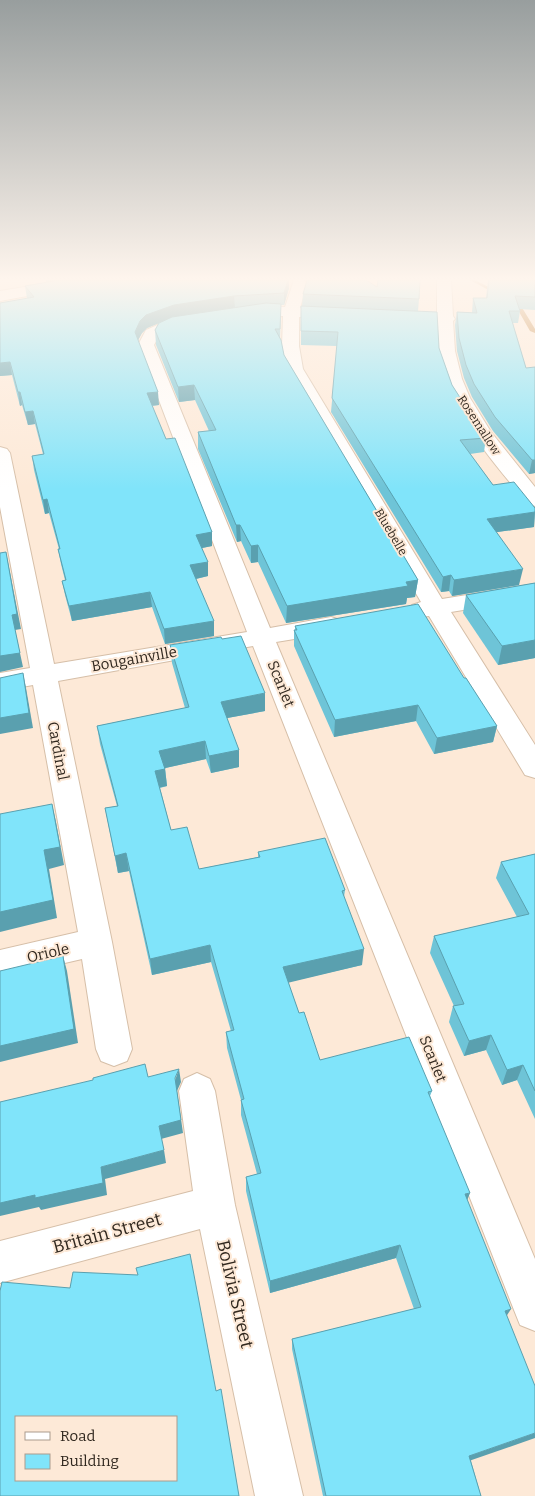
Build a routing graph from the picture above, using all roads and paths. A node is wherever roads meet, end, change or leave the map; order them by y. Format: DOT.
graph roads {
  1 [pos="148,350"];
  2 [pos="290,350"];
  3 [pos="448,350"];
  4 [pos="0,453"];
  5 [pos="535,500"];
  6 [pos="535,591"];
  7 [pos="436,608"];
  8 [pos="397,614"];
  9 [pos="358,621"];
  10 [pos="262,637"];
  11 [pos="42,675"];
  12 [pos="0,682"];
  13 [pos="535,768"];
  14 [pos="96,942"];
  15 [pos="0,964"];
  16 [pos="114,1049"];
  17 [pos="197,1091"];
  18 [pos="215,1205"];
  19 [pos="0,1262"];
  20 [pos="535,1310"];
  21 [pos="279,1496"];
  1 -- 10 [label="street, Scarlet"];
  2 -- 7 [label="street, Bluebelle"];
  3 -- 5 [label="street, Rosemallow"];
  4 -- 11 [label="street, Cardinal"];
  6 -- 7 [label="street"];
  7 -- 8 [label="street"];
  7 -- 13 [label="street, Bluebelle"];
  9 -- 10 [label="street, Bougainville"];
  10 -- 11 [label="street, Bougainville"];
  10 -- 20 [label="street, Scarlet"];
  11 -- 12 [label="street, Bougainville"];
  11 -- 14 [label="street, Cardinal"];
  14 -- 15 [label="street, Oriole"];
  14 -- 16 [label="street, Cardinal"];
  17 -- 18 [label="street, Bolivia Street"];
  18 -- 19 [label="street, Britain Street"];
  18 -- 21 [label="street, Bolivia Street"];
}
